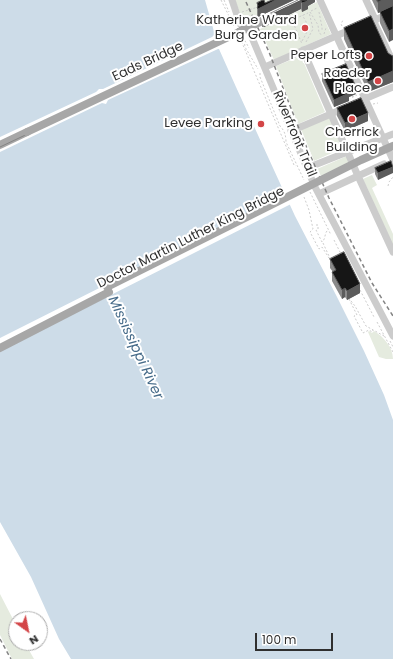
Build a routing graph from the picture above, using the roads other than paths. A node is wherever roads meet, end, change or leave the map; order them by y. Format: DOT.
graph roads {
  1 [pos="232,0"];
  2 [pos="320,0"];
  3 [pos="366,0"];
  4 [pos="393,12"];
  5 [pos="278,14"];
  6 [pos="375,20"];
  7 [pos="240,24"];
  8 [pos="336,36"];
  9 [pos="245,38"];
  10 [pos="303,46"];
  11 [pos="393,62"];
  12 [pos="265,67"];
  13 [pos="393,87"];
  14 [pos="365,99"];
  15 [pos="330,114"];
  16 [pos="288,133"];
  17 [pos="393,134"];
  18 [pos="383,138"];
  19 [pos="0,145"];
  20 [pos="393,146"];
  21 [pos="347,151"];
  22 [pos="393,151"];
  23 [pos="393,160"];
  24 [pos="307,168"];
  25 [pos="358,176"];
  26 [pos="318,194"];
  27 [pos="393,252"];
  28 [pos="393,336"];
  29 [pos="0,342"];
  30 [pos="0,348"];
  1 -- 7 [label="street"];
  2 -- 8 [label="street"];
  3 -- 6 [label="street"];
  4 -- 6 [label="street"];
  5 -- 19 [label="main road, Eads Bridge, bridge"];
  6 -- 8 [label="street"];
  6 -- 11 [label="street"];
  8 -- 10 [label="street"];
  8 -- 14 [label="street"];
  9 -- 12 [label="street"];
  10 -- 12 [label="street"];
  10 -- 15 [label="street"];
  12 -- 16 [label="street"];
  13 -- 14 [label="street"];
  14 -- 15 [label="street"];
  14 -- 18 [label="street"];
  15 -- 16 [label="street"];
  15 -- 21 [label="street"];
  16 -- 24 [label="street"];
  17 -- 18 [label="street"];
  18 -- 21 [label="street"];
  18 -- 23 [label="street"];
  20 -- 29 [label="main road, Doctor Martin Luther King Bridge, bridge"];
  21 -- 24 [label="street"];
  21 -- 25 [label="street"];
  22 -- 30 [label="main road, Doctor Martin Luther King Bridge"];
  23 -- 25 [label="street"];
  24 -- 26 [label="street"];
  25 -- 26 [label="street"];
  25 -- 27 [label="street"];
  26 -- 28 [label="street"];
}
